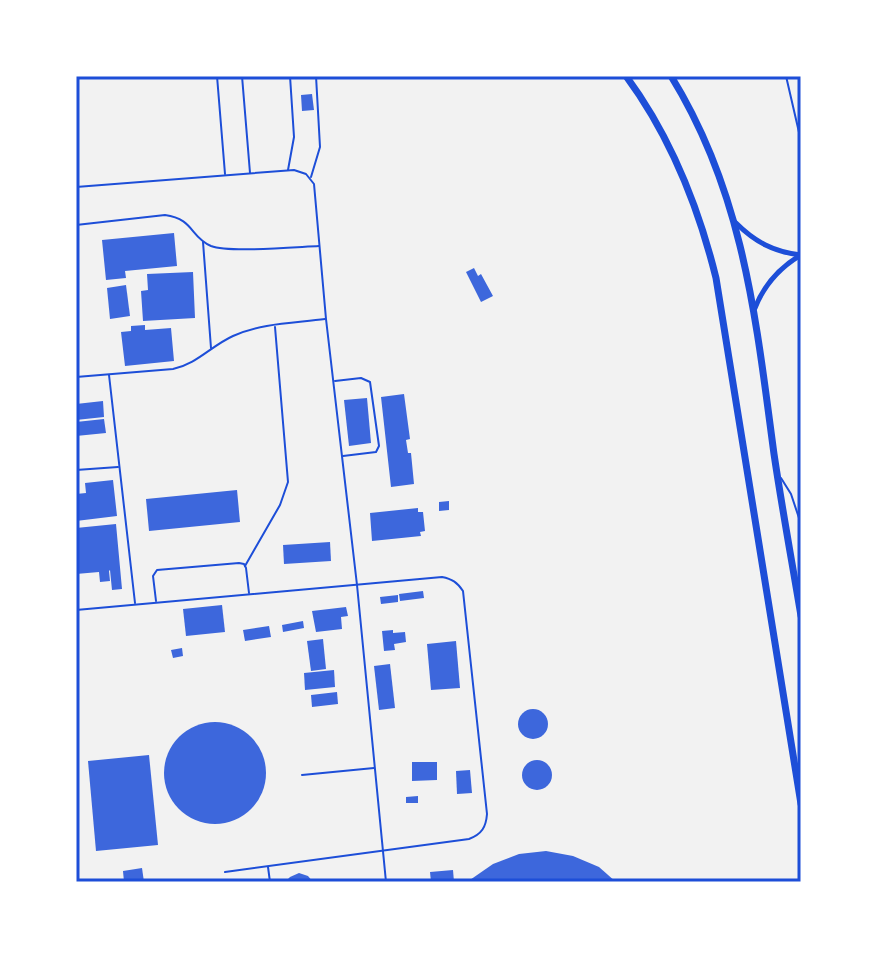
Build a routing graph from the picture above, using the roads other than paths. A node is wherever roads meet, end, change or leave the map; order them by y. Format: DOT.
graph roads {
  1 [pos="217,76"];
  2 [pos="242,76"];
  3 [pos="290,76"];
  4 [pos="316,76"];
  5 [pos="626,76"];
  6 [pos="671,76"];
  7 [pos="786,76"];
  8 [pos="801,141"];
  9 [pos="288,170"];
  10 [pos="250,174"];
  11 [pos="225,176"];
  12 [pos="310,178"];
  13 [pos="76,187"];
  14 [pos="736,223"];
  15 [pos="76,225"];
  16 [pos="203,241"];
  17 [pos="320,246"];
  18 [pos="801,255"];
  19 [pos="754,309"];
  20 [pos="326,319"];
  21 [pos="275,325"];
  22 [pos="211,349"];
  23 [pos="109,374"];
  24 [pos="76,377"];
  25 [pos="334,381"];
  26 [pos="342,456"];
  27 [pos="119,466"];
  28 [pos="76,470"];
  29 [pos="777,473"];
  30 [pos="801,524"];
  31 [pos="245,566"];
  32 [pos="357,585"];
  33 [pos="249,595"];
  34 [pos="156,603"];
  35 [pos="135,605"];
  36 [pos="76,610"];
  37 [pos="801,616"];
  38 [pos="375,768"];
  39 [pos="302,775"];
  40 [pos="801,804"];
  41 [pos="383,850"];
  42 [pos="268,866"];
  43 [pos="225,872"];
  44 [pos="270,882"];
  45 [pos="386,882"];
  1 -- 11 [label="lane"];
  2 -- 10 [label="lane"];
  3 -- 9 [label="lane"];
  4 -- 12 [label="lane"];
  5 -- 40 [label="main road"];
  6 -- 14 [label="main road"];
  7 -- 8 [label="lane"];
  9 -- 10 [label="lane"];
  9 -- 12 [label="lane"];
  10 -- 11 [label="lane"];
  11 -- 13 [label="lane"];
  12 -- 17 [label="lane"];
  14 -- 18 [label="street"];
  14 -- 19 [label="main road"];
  15 -- 16 [label="lane"];
  16 -- 17 [label="lane"];
  16 -- 22 [label="lane"];
  17 -- 20 [label="lane"];
  18 -- 19 [label="street"];
  19 -- 29 [label="main road"];
  20 -- 21 [label="lane"];
  20 -- 25 [label="lane"];
  21 -- 22 [label="lane"];
  21 -- 31 [label="lane"];
  22 -- 23 [label="lane"];
  23 -- 24 [label="lane"];
  23 -- 27 [label="lane"];
  25 -- 26 [label="lane"];
  25 -- 26 [label="lane"];
  26 -- 32 [label="lane"];
  27 -- 28 [label="lane"];
  27 -- 35 [label="lane"];
  29 -- 30 [label="lane"];
  29 -- 37 [label="main road"];
  31 -- 33 [label="lane"];
  31 -- 34 [label="lane"];
  32 -- 33 [label="lane"];
  32 -- 38 [label="lane"];
  32 -- 41 [label="lane"];
  33 -- 34 [label="lane"];
  34 -- 35 [label="lane"];
  35 -- 36 [label="lane"];
  38 -- 39 [label="lane"];
  38 -- 41 [label="lane"];
  41 -- 42 [label="lane"];
  41 -- 45 [label="lane"];
  42 -- 43 [label="lane"];
  42 -- 44 [label="lane"];
}
